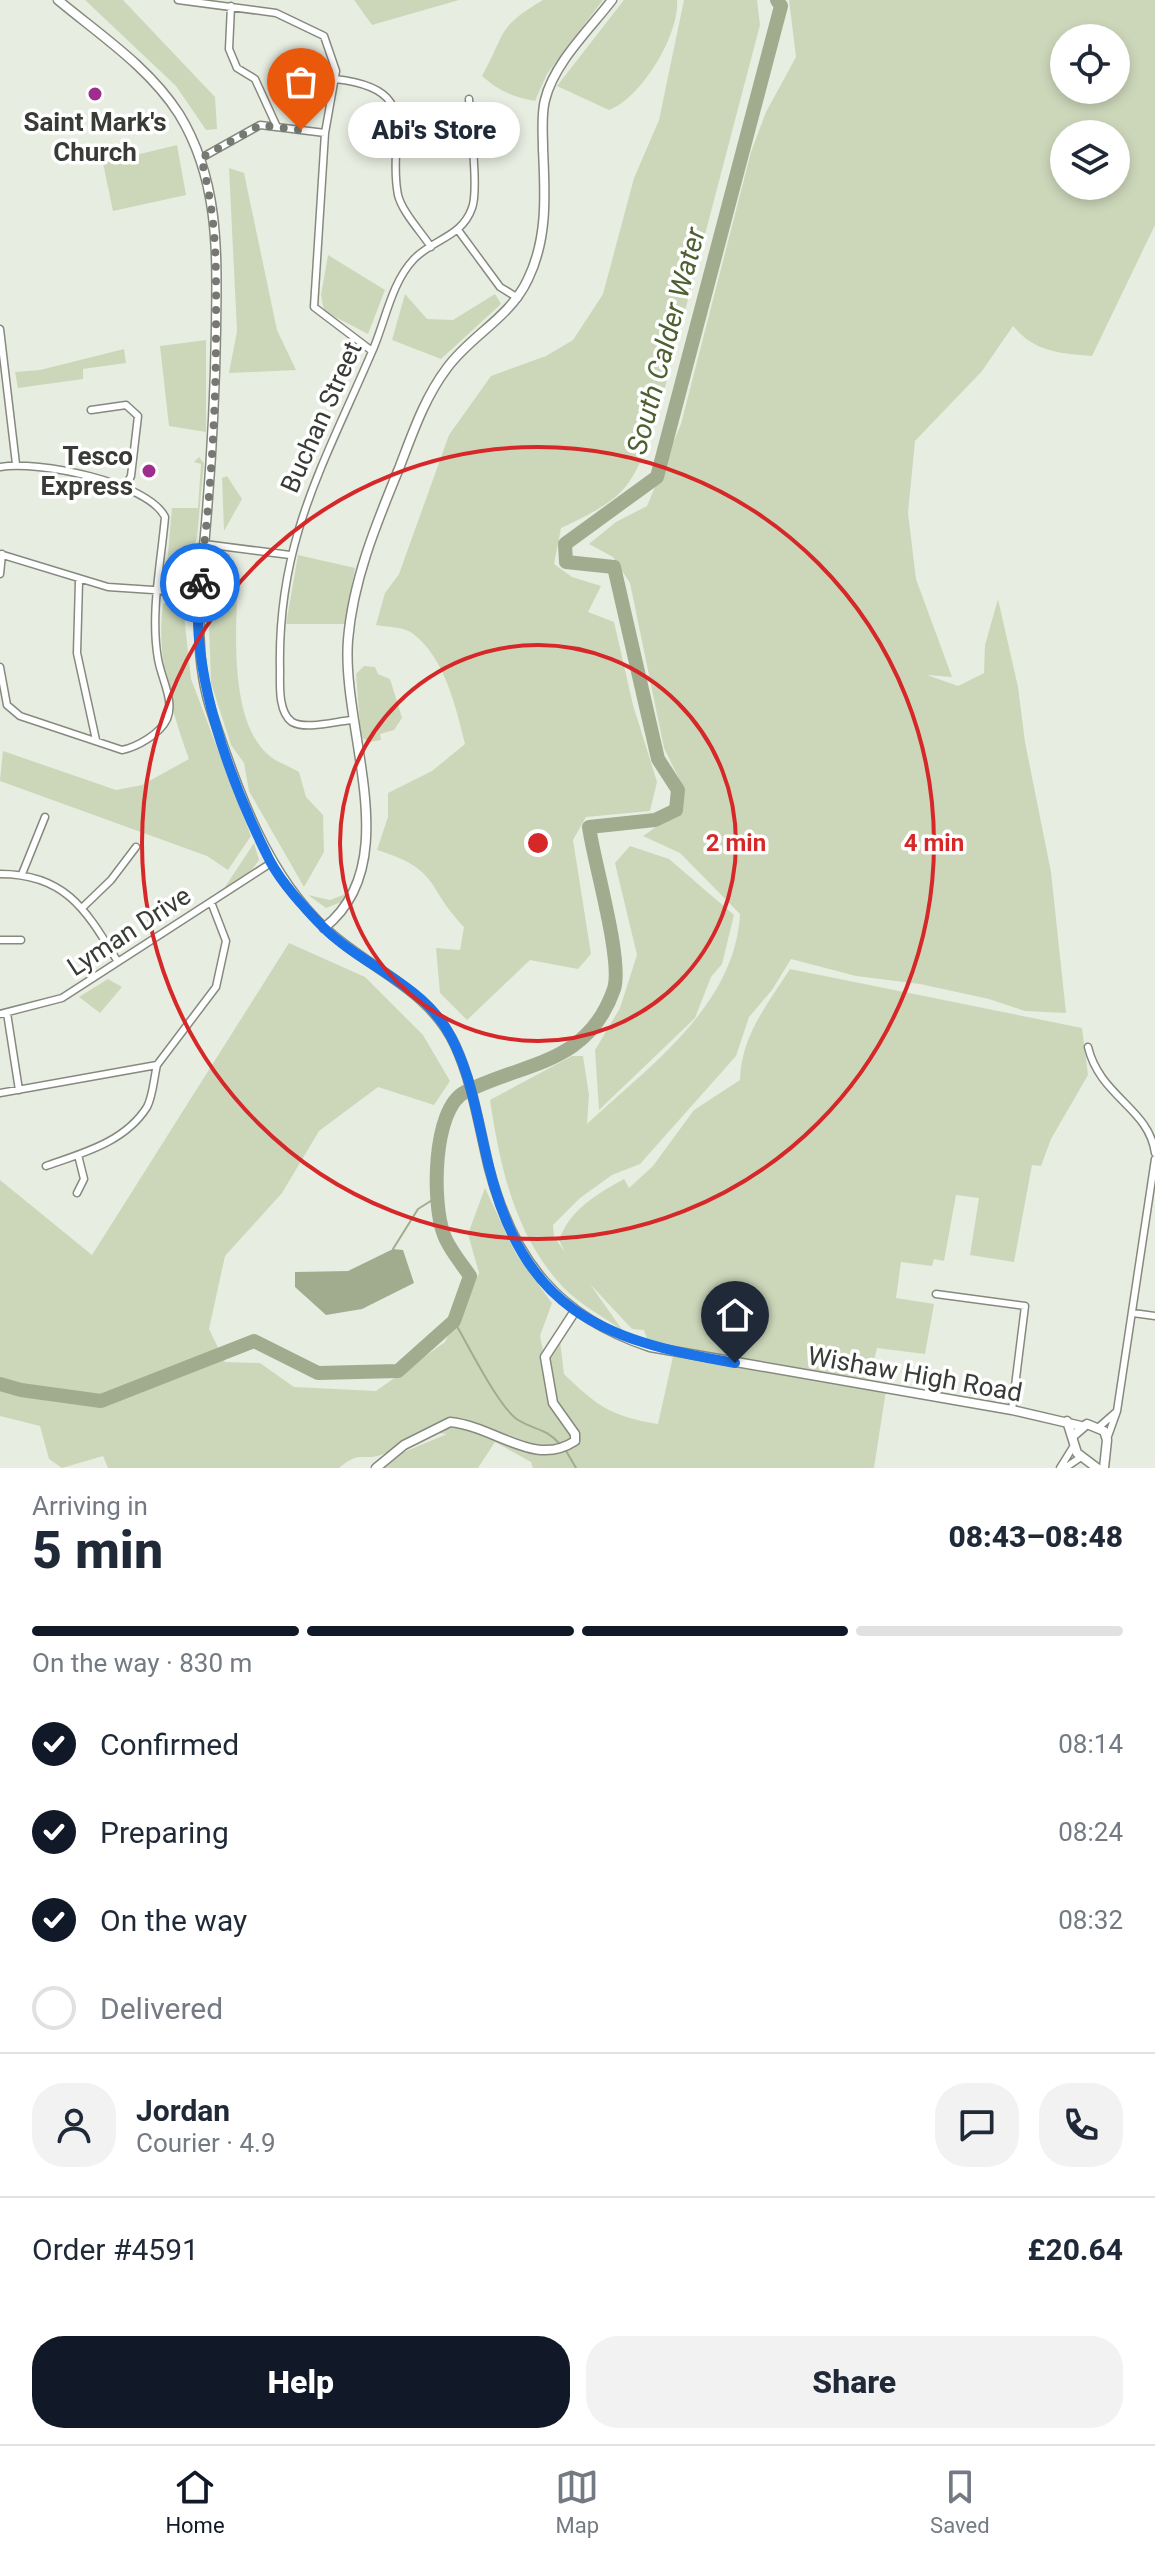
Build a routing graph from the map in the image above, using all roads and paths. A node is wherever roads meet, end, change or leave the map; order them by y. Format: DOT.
graph roads {
  1 [pos="58,0"];
  2 [pos="178,0"];
  3 [pos="612,0"];
  4 [pos="231,6"];
  5 [pos="335,79"];
  6 [pos="469,99"];
  7 [pos="277,127"];
  8 [pos="325,133"];
  9 [pos="201,158"];
  10 [pos="458,230"];
  11 [pos="431,247"];
  12 [pos="518,298"];
  13 [pos="0,329"];
  14 [pos="372,351"];
  15 [pos="91,410"];
  16 [pos="16,464"];
  17 [pos="0,467"];
  18 [pos="124,489"];
  19 [pos="204,544"];
  20 [pos="1,554"];
  21 [pos="290,555"];
  22 [pos="0,574"];
  23 [pos="79,581"];
  24 [pos="159,591"];
  25 [pos="198,593"];
  26 [pos="0,667"];
  27 [pos="4,707"];
  28 [pos="352,720"];
  29 [pos="96,740"];
  30 [pos="45,817"];
  31 [pos="136,847"];
  32 [pos="271,863"];
  33 [pos="0,874"];
  34 [pos="22,874"];
  35 [pos="211,902"];
  36 [pos="83,907"];
  37 [pos="324,928"];
  38 [pos="0,940"];
  39 [pos="21,940"];
  40 [pos="118,962"];
  41 [pos="4,1013"];
  42 [pos="1088,1047"];
  43 [pos="157,1065"];
  44 [pos="19,1090"];
  45 [pos="0,1093"];
  46 [pos="1154,1138"];
  47 [pos="78,1155"];
  48 [pos="1155,1156"];
  49 [pos="46,1166"];
  50 [pos="77,1193"];
  51 [pos="936,1294"];
  52 [pos="575,1311"];
  53 [pos="1133,1313"];
  54 [pos="1155,1316"];
  55 [pos="1012,1410"];
  56 [pos="1117,1411"];
  57 [pos="1067,1421"];
  58 [pos="1081,1426"];
  59 [pos="1099,1427"];
  60 [pos="1073,1436"];
  61 [pos="1107,1440"];
  62 [pos="1073,1447"];
  63 [pos="1104,1452"];
  64 [pos="519,1455"];
  65 [pos="549,1462"];
  66 [pos="1090,1462"];
  67 [pos="376,1468"];
  68 [pos="1063,1468"];
  69 [pos="1104,1468"];
  1 -- 9 [label="street, Wishaw High Road"];
  2 -- 4 [label="street"];
  3 -- 12 [label="street"];
  4 -- 5 [label="street"];
  4 -- 7 [label="street"];
  5 -- 8 [label="street"];
  5 -- 11 [label="street"];
  6 -- 10 [label="street"];
  7 -- 8 [label="street"];
  7 -- 9 [label="street"];
  8 -- 14 [label="street"];
  9 -- 19 [label="street, Wishaw High Road"];
  10 -- 11 [label="street, Buchan Street"];
  10 -- 12 [label="street"];
  11 -- 14 [label="street, Buchan Street"];
  12 -- 28 [label="street"];
  13 -- 16 [label="street"];
  14 -- 21 [label="street, Buchan Street"];
  15 -- 18 [label="street"];
  16 -- 17 [label="street"];
  16 -- 18 [label="street"];
  18 -- 24 [label="street"];
  19 -- 21 [label="street"];
  19 -- 25 [label="street, Wishaw High Road"];
  20 -- 22 [label="street"];
  20 -- 23 [label="street"];
  21 -- 28 [label="street, Buchan Street"];
  23 -- 24 [label="street"];
  23 -- 29 [label="street"];
  24 -- 25 [label="street"];
  24 -- 29 [label="street"];
  25 -- 32 [label="street, Wishaw High Road"];
  26 -- 27 [label="street"];
  27 -- 29 [label="street"];
  28 -- 37 [label="street"];
  30 -- 34 [label="street"];
  31 -- 36 [label="street"];
  32 -- 35 [label="street, Lyman Drive"];
  32 -- 37 [label="street, Wishaw High Road"];
  33 -- 34 [label="street"];
  34 -- 36 [label="street"];
  35 -- 40 [label="street, Lyman Drive"];
  35 -- 43 [label="street"];
  36 -- 40 [label="street"];
  37 -- 52 [label="street, Wishaw High Road"];
  38 -- 39 [label="street"];
  40 -- 41 [label="street, Lyman Drive"];
  41 -- 44 [label="street"];
  42 -- 46 [label="street"];
  43 -- 44 [label="street"];
  43 -- 47 [label="street"];
  44 -- 45 [label="street"];
  46 -- 48 [label="street"];
  47 -- 49 [label="street"];
  47 -- 50 [label="street"];
  48 -- 53 [label="street"];
  51 -- 55 [label="street"];
  52 -- 55 [label="street, Wishaw High Road"];
  52 -- 65 [label="street"];
  53 -- 54 [label="street"];
  53 -- 56 [label="street"];
  55 -- 57 [label="street, Wishaw High Road"];
  56 -- 59 [label="street"];
  56 -- 61 [label="street"];
  57 -- 58 [label="street, Wishaw High Road"];
  57 -- 60 [label="street"];
  58 -- 59 [label="street"];
  58 -- 60 [label="street"];
  59 -- 61 [label="street"];
  60 -- 62 [label="street"];
  61 -- 63 [label="street"];
  62 -- 66 [label="street"];
  62 -- 68 [label="street"];
  63 -- 66 [label="street"];
  63 -- 69 [label="street"];
  64 -- 67 [label="street"];
  66 -- 68 [label="street"];
}
